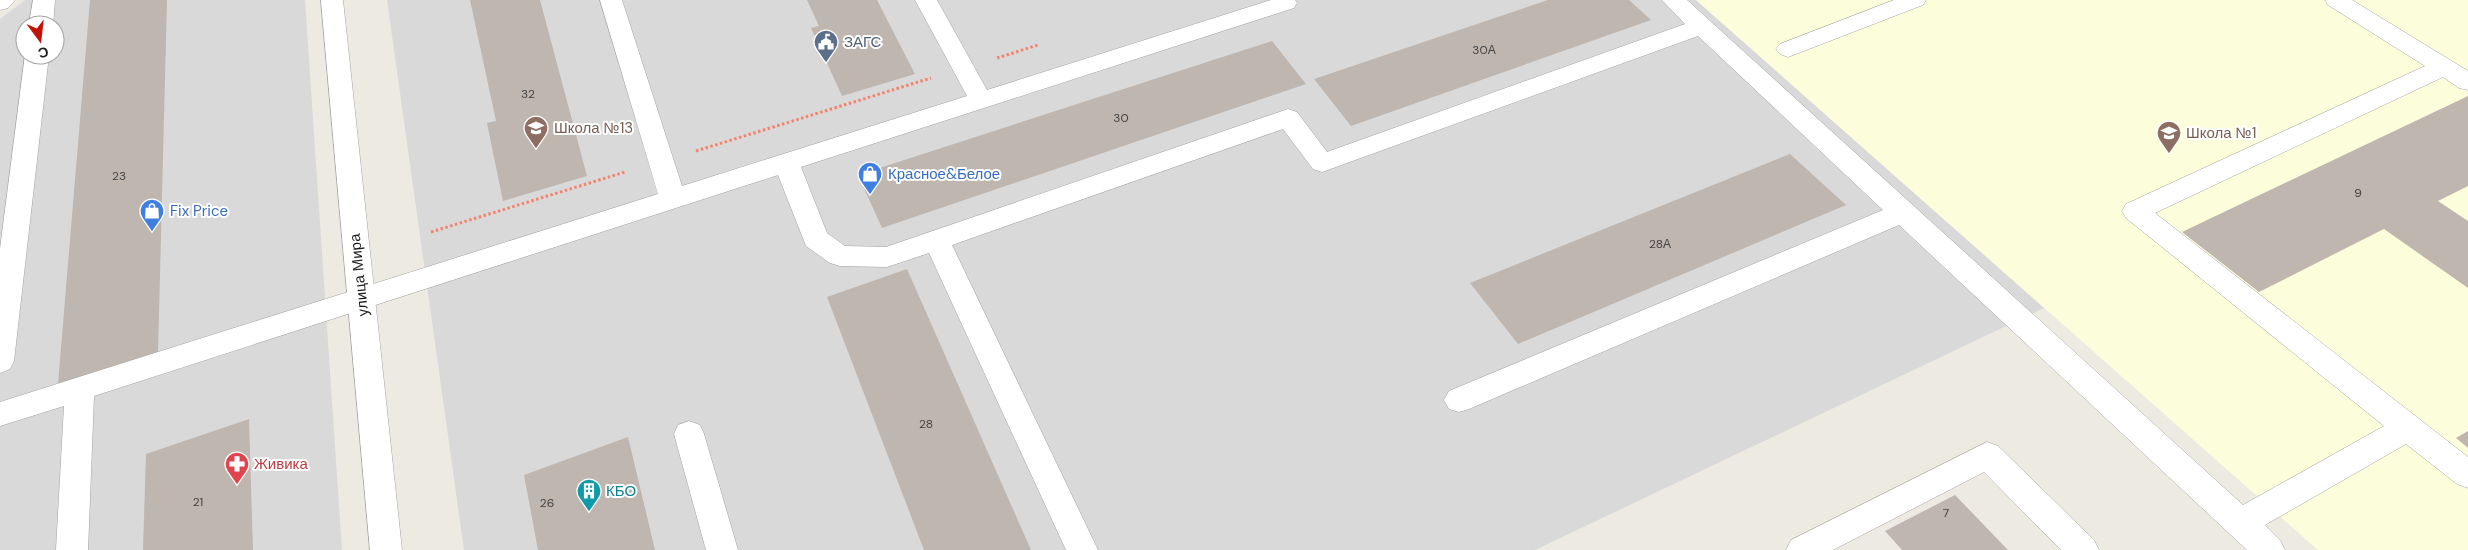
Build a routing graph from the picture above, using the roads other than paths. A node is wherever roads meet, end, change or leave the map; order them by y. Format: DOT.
graph roads {
  1 [pos="4,0"];
  2 [pos="44,0"];
  3 [pos="332,0"];
  4 [pos="611,0"];
  5 [pos="926,0"];
  6 [pos="1283,0"];
  7 [pos="1673,0"];
  8 [pos="1915,0"];
  9 [pos="2336,0"];
  10 [pos="0,3"];
  11 [pos="42,15"];
  12 [pos="1702,26"];
  13 [pos="1788,49"];
  14 [pos="36,65"];
  15 [pos="2444,67"];
  16 [pos="2468,82"];
  17 [pos="981,100"];
  18 [pos="787,164"];
  19 [pos="673,199"];
  20 [pos="1903,212"];
  21 [pos="936,239"];
  22 [pos="361,298"];
  23 [pos="0,361"];
  24 [pos="80,388"];
  25 [pos="1459,400"];
  26 [pos="0,414"];
  27 [pos="2409,428"];
  28 [pos="690,434"];
  29 [pos="2468,474"];
  30 [pos="2240,523"];
  31 [pos="72,550"];
  32 [pos="386,550"];
  33 [pos="722,550"];
  34 [pos="1082,550"];
  35 [pos="1802,550"];
  36 [pos="2083,550"];
  37 [pos="2269,550"];
  1 -- 10 [label="street"];
  2 -- 11 [label="street"];
  3 -- 22 [label="street, улица Мира"];
  4 -- 19 [label="street"];
  5 -- 17 [label="street"];
  6 -- 17 [label="street"];
  7 -- 12 [label="street"];
  8 -- 13 [label="street"];
  9 -- 15 [label="street"];
  12 -- 20 [label="street"];
  12 -- 21 [label="street"];
  14 -- 23 [label="street"];
  15 -- 16 [label="street"];
  15 -- 27 [label="street"];
  17 -- 18 [label="street"];
  18 -- 19 [label="street"];
  18 -- 21 [label="street"];
  19 -- 22 [label="street"];
  20 -- 25 [label="street"];
  20 -- 30 [label="street"];
  21 -- 34 [label="street"];
  22 -- 24 [label="street"];
  22 -- 32 [label="street, улица Мира"];
  24 -- 26 [label="street"];
  24 -- 31 [label="street"];
  27 -- 29 [label="street"];
  27 -- 30 [label="street"];
  28 -- 33 [label="street"];
  30 -- 37 [label="street"];
  35 -- 36 [label="street"];
}
